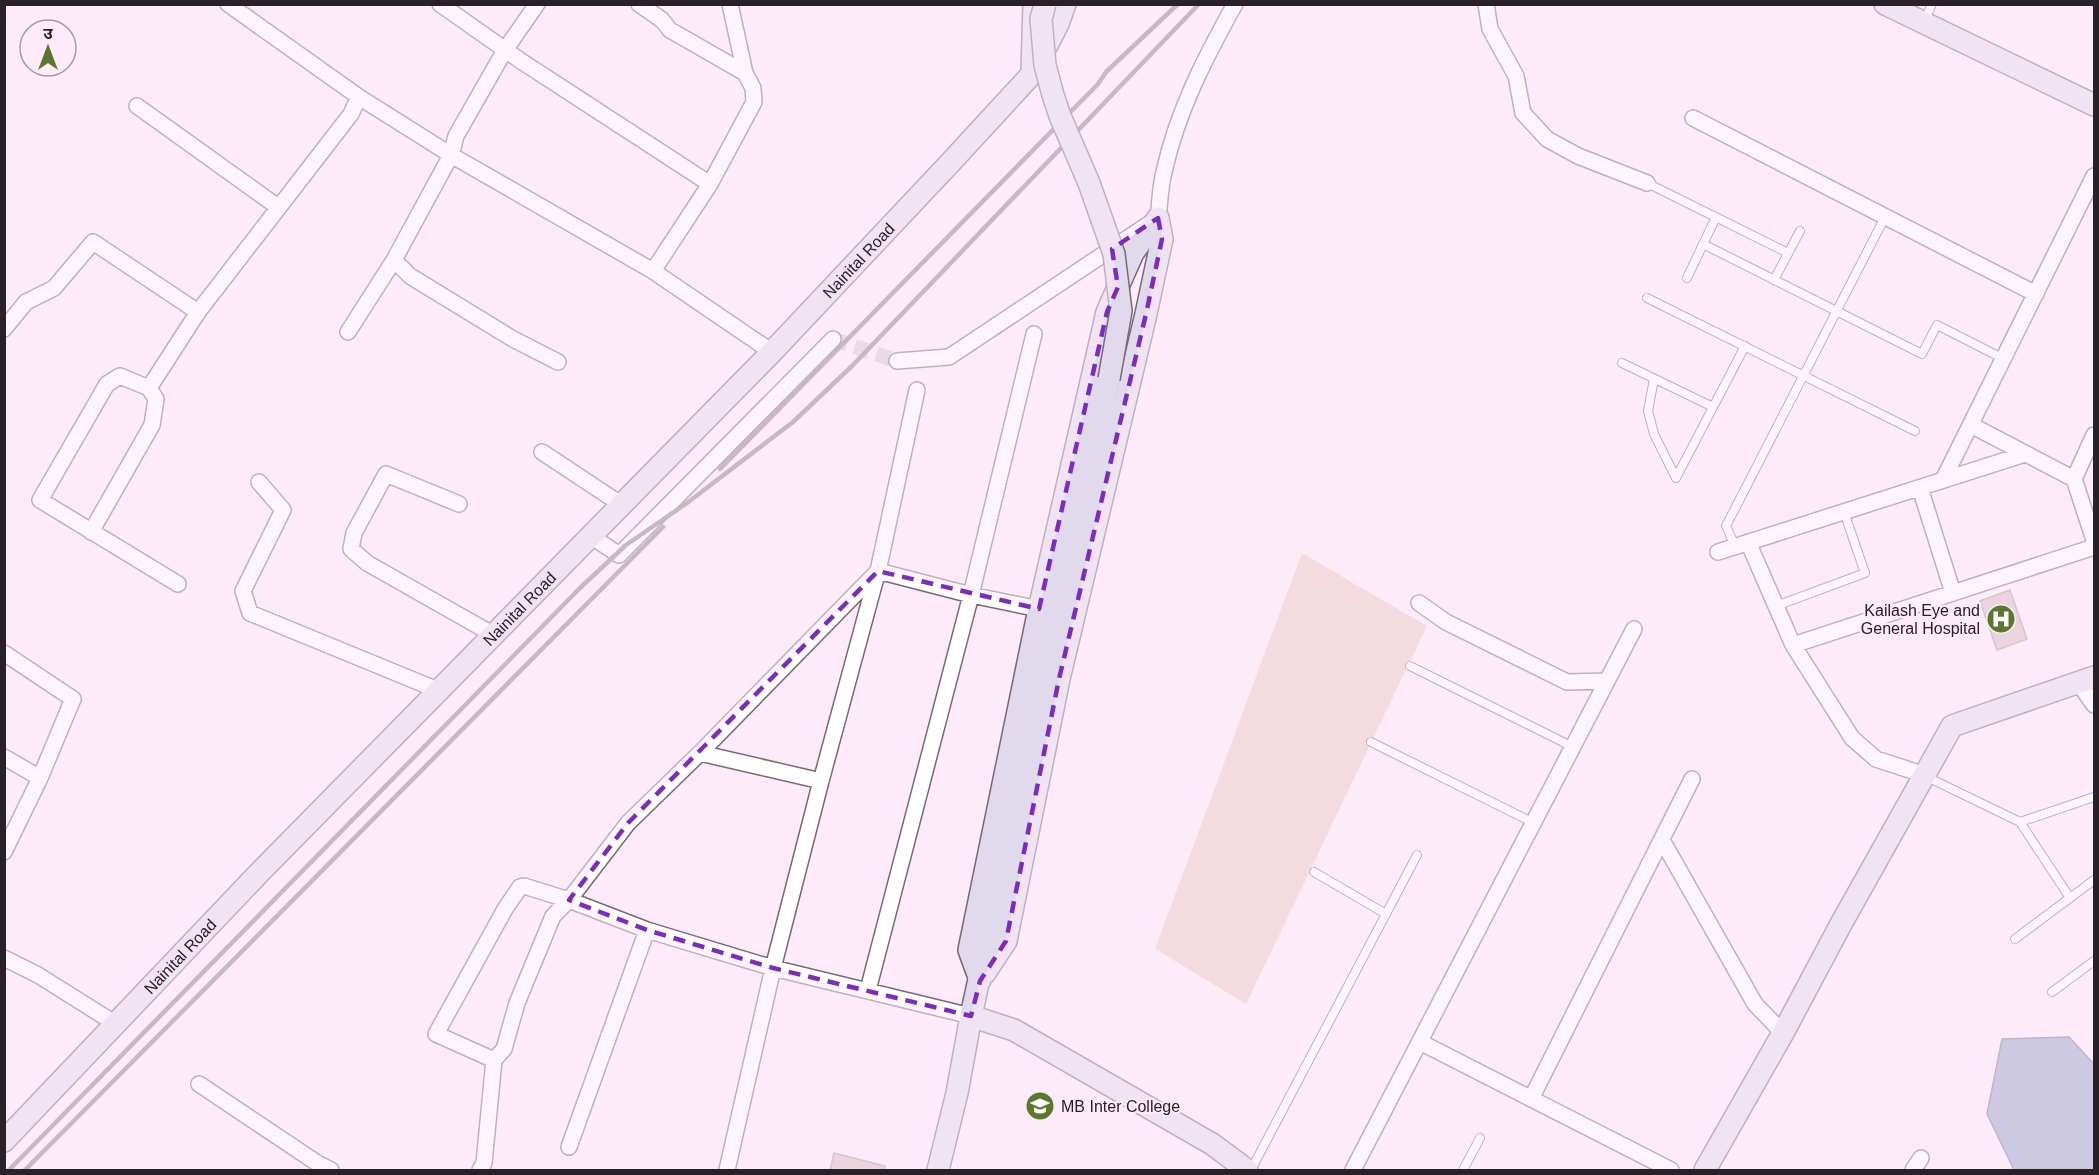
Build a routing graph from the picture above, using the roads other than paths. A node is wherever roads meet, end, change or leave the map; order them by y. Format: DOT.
graph roads {
  1 [pos="228,4"];
  2 [pos="440,4"];
  3 [pos="537,4"];
  4 [pos="639,4"];
  5 [pos="730,4"];
  6 [pos="1235,4"];
  7 [pos="1486,4"];
  8 [pos="1885,4"];
  9 [pos="1037,8"];
  10 [pos="1062,14"];
  11 [pos="1928,14"];
  12 [pos="505,50"];
  13 [pos="745,73"];
  14 [pos="1032,74"];
  15 [pos="359,97"];
  16 [pos="2094,105"];
  17 [pos="137,106"];
  18 [pos="1693,118"];
  19 [pos="451,155"];
  20 [pos="2094,176"];
  21 [pos="1647,183"];
  22 [pos="710,184"];
  23 [pos="278,207"];
  24 [pos="1886,217"];
  25 [pos="1158,218"];
  26 [pos="1716,218"];
  27 [pos="1800,231"];
  28 [pos="1703,244"];
  29 [pos="1788,253"];
  30 [pos="394,260"];
  31 [pos="653,270"];
  32 [pos="1687,278"];
  33 [pos="1774,280"];
  34 [pos="2036,294"];
  35 [pos="1647,298"];
  36 [pos="1837,311"];
  37 [pos="198,312"];
  38 [pos="4,328"];
  39 [pos="348,332"];
  40 [pos="1034,334"];
  41 [pos="833,339"];
  42 [pos="1745,346"];
  43 [pos="772,352"];
  44 [pos="2004,359"];
  45 [pos="897,361"];
  46 [pos="558,362"];
  47 [pos="1622,363"];
  48 [pos="1803,375"];
  49 [pos="1654,379"];
  50 [pos="149,388"];
  51 [pos="917,390"];
  52 [pos="1713,407"];
  53 [pos="1971,425"];
  54 [pos="1915,430"];
  55 [pos="2094,435"];
  56 [pos="542,452"];
  57 [pos="2025,454"];
  58 [pos="2074,479"];
  59 [pos="1943,480"];
  60 [pos="259,482"];
  61 [pos="1920,488"];
  62 [pos="459,504"];
  63 [pos="622,505"];
  64 [pos="1844,512"];
  65 [pos="91,532"];
  66 [pos="591,536"];
  67 [pos="2094,540"];
  68 [pos="1742,544"];
  69 [pos="2094,546"];
  70 [pos="1718,552"];
  71 [pos="878,571"];
  72 [pos="178,584"];
  73 [pos="1953,593"];
  74 [pos="971,595"];
  75 [pos="1419,603"];
  76 [pos="1776,606"];
  77 [pos="1039,609"];
  78 [pos="1634,629"];
  79 [pos="494,635"];
  80 [pos="1793,645"];
  81 [pos="4,653"];
  82 [pos="1410,666"];
  83 [pos="2086,680"];
  84 [pos="1607,681"];
  85 [pos="440,691"];
  86 [pos="2094,705"];
  87 [pos="1371,742"];
  88 [pos="1573,747"];
  89 [pos="700,753"];
  90 [pos="4,757"];
  91 [pos="1924,776"];
  92 [pos="40,778"];
  93 [pos="1692,779"];
  94 [pos="821,782"];
  95 [pos="2094,797"];
  96 [pos="2020,822"];
  97 [pos="1534,823"];
  98 [pos="1662,840"];
  99 [pos="4,852"];
  100 [pos="1417,855"];
  101 [pos="1314,872"];
  102 [pos="2094,880"];
  103 [pos="2070,898"];
  104 [pos="569,900"];
  105 [pos="1386,914"];
  106 [pos="647,930"];
  107 [pos="2015,939"];
  108 [pos="4,958"];
  109 [pos="2094,961"];
  110 [pos="773,968"];
  111 [pos="980,981"];
  112 [pos="868,990"];
  113 [pos="2052,992"];
  114 [pos="971,1016"];
  115 [pos="116,1024"];
  116 [pos="1783,1033"];
  117 [pos="1420,1042"];
  118 [pos="494,1060"];
  119 [pos="199,1084"];
  120 [pos="1531,1099"];
  121 [pos="1480,1138"];
  122 [pos="4,1141"];
  123 [pos="569,1147"];
  124 [pos="331,1170"];
  125 [pos="480,1170"];
  126 [pos="727,1170"];
  127 [pos="938,1170"];
  128 [pos="1249,1170"];
  129 [pos="1353,1170"];
  130 [pos="1463,1170"];
  131 [pos="1671,1170"];
  132 [pos="1705,1170"];
  1 -- 15 [label="street"];
  2 -- 12 [label="street"];
  3 -- 12 [label="street"];
  4 -- 13 [label="street"];
  5 -- 13 [label="street"];
  6 -- 25 [label="street"];
  7 -- 21 [label="street"];
  8 -- 11 [label="street"];
  9 -- 10 [label="street"];
  9 -- 14 [label="street"];
  9 -- 111 [label="street, bridge"];
  10 -- 14 [label="street, Nainital Road"];
  11 -- 16 [label="street"];
  12 -- 19 [label="street"];
  12 -- 22 [label="street"];
  13 -- 22 [label="street"];
  14 -- 43 [label="street, Nainital Road"];
  15 -- 19 [label="street"];
  15 -- 23 [label="street"];
  17 -- 23 [label="street"];
  18 -- 24 [label="street"];
  19 -- 30 [label="street"];
  19 -- 31 [label="street"];
  20 -- 34 [label="street"];
  21 -- 26 [label="lane"];
  22 -- 31 [label="street"];
  23 -- 37 [label="street"];
  24 -- 34 [label="street"];
  24 -- 36 [label="lane"];
  25 -- 45 [label="street"];
  25 -- 77 [label="street"];
  25 -- 111 [label="street"];
  26 -- 28 [label="lane"];
  26 -- 29 [label="lane"];
  27 -- 29 [label="lane"];
  28 -- 32 [label="lane"];
  28 -- 33 [label="lane"];
  29 -- 33 [label="lane"];
  30 -- 39 [label="street"];
  30 -- 46 [label="street"];
  31 -- 43 [label="street"];
  33 -- 36 [label="lane"];
  34 -- 44 [label="street"];
  35 -- 42 [label="lane"];
  36 -- 44 [label="lane"];
  36 -- 48 [label="lane"];
  37 -- 38 [label="street"];
  37 -- 50 [label="street"];
  40 -- 74 [label="street"];
  41 -- 66 [label="street"];
  42 -- 48 [label="lane"];
  42 -- 52 [label="lane"];
  43 -- 63 [label="street, Nainital Road"];
  44 -- 53 [label="street"];
  47 -- 49 [label="lane"];
  48 -- 54 [label="lane"];
  48 -- 68 [label="lane"];
  49 -- 52 [label="lane"];
  49 -- 52 [label="lane"];
  50 -- 65 [label="street"];
  50 -- 65 [label="street"];
  51 -- 71 [label="street"];
  53 -- 57 [label="street"];
  53 -- 59 [label="street"];
  55 -- 58 [label="street"];
  56 -- 63 [label="street"];
  57 -- 58 [label="street"];
  57 -- 59 [label="street"];
  58 -- 67 [label="street"];
  59 -- 61 [label="street"];
  60 -- 85 [label="street"];
  61 -- 64 [label="street"];
  61 -- 73 [label="street"];
  62 -- 79 [label="street"];
  63 -- 66 [label="street, Nainital Road"];
  64 -- 68 [label="street"];
  64 -- 76 [label="lane"];
  65 -- 72 [label="street"];
  66 -- 79 [label="street, Nainital Road"];
  68 -- 70 [label="street"];
  68 -- 76 [label="street"];
  69 -- 73 [label="street"];
  71 -- 74 [label="street"];
  71 -- 89 [label="street"];
  71 -- 94 [label="street"];
  73 -- 80 [label="street"];
  74 -- 77 [label="street"];
  74 -- 112 [label="street"];
  75 -- 84 [label="street"];
  76 -- 80 [label="street"];
  77 -- 111 [label="street"];
  78 -- 84 [label="street"];
  79 -- 85 [label="street, Nainital Road"];
  80 -- 91 [label="street"];
  81 -- 92 [label="street"];
  82 -- 88 [label="lane"];
  83 -- 86 [label="street"];
  83 -- 91 [label="street"];
  84 -- 88 [label="street"];
  85 -- 115 [label="street, Nainital Road"];
  87 -- 97 [label="lane"];
  88 -- 97 [label="street"];
  89 -- 94 [label="street"];
  89 -- 104 [label="street"];
  90 -- 92 [label="street"];
  91 -- 96 [label="lane"];
  91 -- 116 [label="street"];
  92 -- 99 [label="street"];
  93 -- 98 [label="street"];
  94 -- 110 [label="street"];
  95 -- 96 [label="lane"];
  96 -- 103 [label="lane"];
  97 -- 117 [label="street"];
  98 -- 116 [label="street"];
  98 -- 120 [label="street"];
  100 -- 105 [label="lane"];
  101 -- 105 [label="lane"];
  102 -- 103 [label="lane"];
  103 -- 107 [label="lane"];
  104 -- 106 [label="street"];
  104 -- 118 [label="street"];
  104 -- 118 [label="street"];
  105 -- 128 [label="lane"];
  106 -- 110 [label="street"];
  106 -- 123 [label="street"];
  108 -- 115 [label="street"];
  109 -- 113 [label="lane"];
  110 -- 112 [label="street"];
  110 -- 126 [label="street"];
  111 -- 114 [label="street"];
  112 -- 114 [label="street"];
  114 -- 127 [label="street"];
  114 -- 128 [label="street"];
  115 -- 122 [label="street, Nainital Road"];
  116 -- 132 [label="street"];
  117 -- 120 [label="street"];
  117 -- 129 [label="street"];
  118 -- 125 [label="street"];
  119 -- 124 [label="street"];
  120 -- 131 [label="street"];
  121 -- 130 [label="lane"];
}
